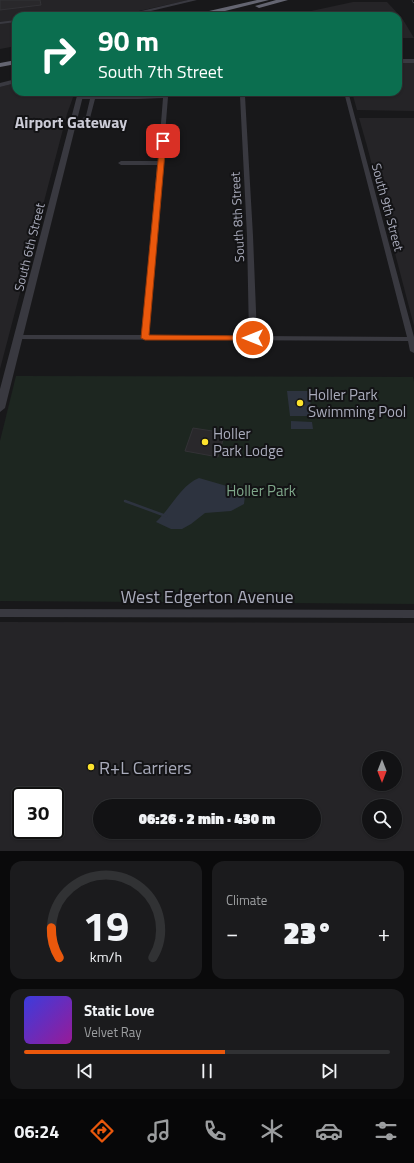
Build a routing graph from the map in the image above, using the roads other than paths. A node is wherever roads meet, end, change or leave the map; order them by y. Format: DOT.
graph roads {
  1 [pos="195,0"];
  2 [pos="266,0"];
  3 [pos="285,0"];
  4 [pos="141,12"];
  5 [pos="214,12"];
  6 [pos="232,12"];
  7 [pos="12,22"];
  8 [pos="0,23"];
  9 [pos="402,56"];
  10 [pos="414,56"];
  11 [pos="12,57"];
  12 [pos="0,59"];
  13 [pos="402,61"];
  14 [pos="414,62"];
  15 [pos="12,63"];
  16 [pos="0,65"];
  17 [pos="12,77"];
  18 [pos="0,80"];
  19 [pos="12,82"];
  20 [pos="0,85"];
  21 [pos="81,96"];
  22 [pos="85,96"];
  23 [pos="166,96"];
  24 [pos="242,96"];
  25 [pos="348,96"];
  26 [pos="93,98"];
  27 [pos="74,120"];
  28 [pos="121,163"];
  29 [pos="161,163"];
  30 [pos="18,337"];
  31 [pos="145,338"];
  32 [pos="253,338"];
  33 [pos="411,339"];
  34 [pos="414,351"];
  35 [pos="0,408"];
  36 [pos="0,613"];
  37 [pos="414,614"];
  1 -- 4 [label="street"];
  2 -- 5 [label="highway"];
  3 -- 6 [label="highway"];
  7 -- 8 [label="street"];
  9 -- 10 [label="street"];
  11 -- 12 [label="highway"];
  13 -- 14 [label="street"];
  15 -- 16 [label="highway"];
  17 -- 18 [label="street"];
  19 -- 20 [label="street"];
  21 -- 27 [label="street, South 6th Street"];
  22 -- 26 [label="street"];
  23 -- 26 [label="street"];
  23 -- 29 [label="street"];
  24 -- 32 [label="street, South 8th Street"];
  25 -- 33 [label="street, South 9th Street"];
  26 -- 27 [label="street"];
  27 -- 30 [label="street, South 6th Street"];
  28 -- 29 [label="street"];
  29 -- 31 [label="street"];
  30 -- 31 [label="street"];
  30 -- 35 [label="street, South 6th Street"];
  31 -- 32 [label="street"];
  32 -- 33 [label="street"];
  33 -- 34 [label="street, South 9th Street"];
  36 -- 37 [label="street, West Edgerton Avenue"];
}
